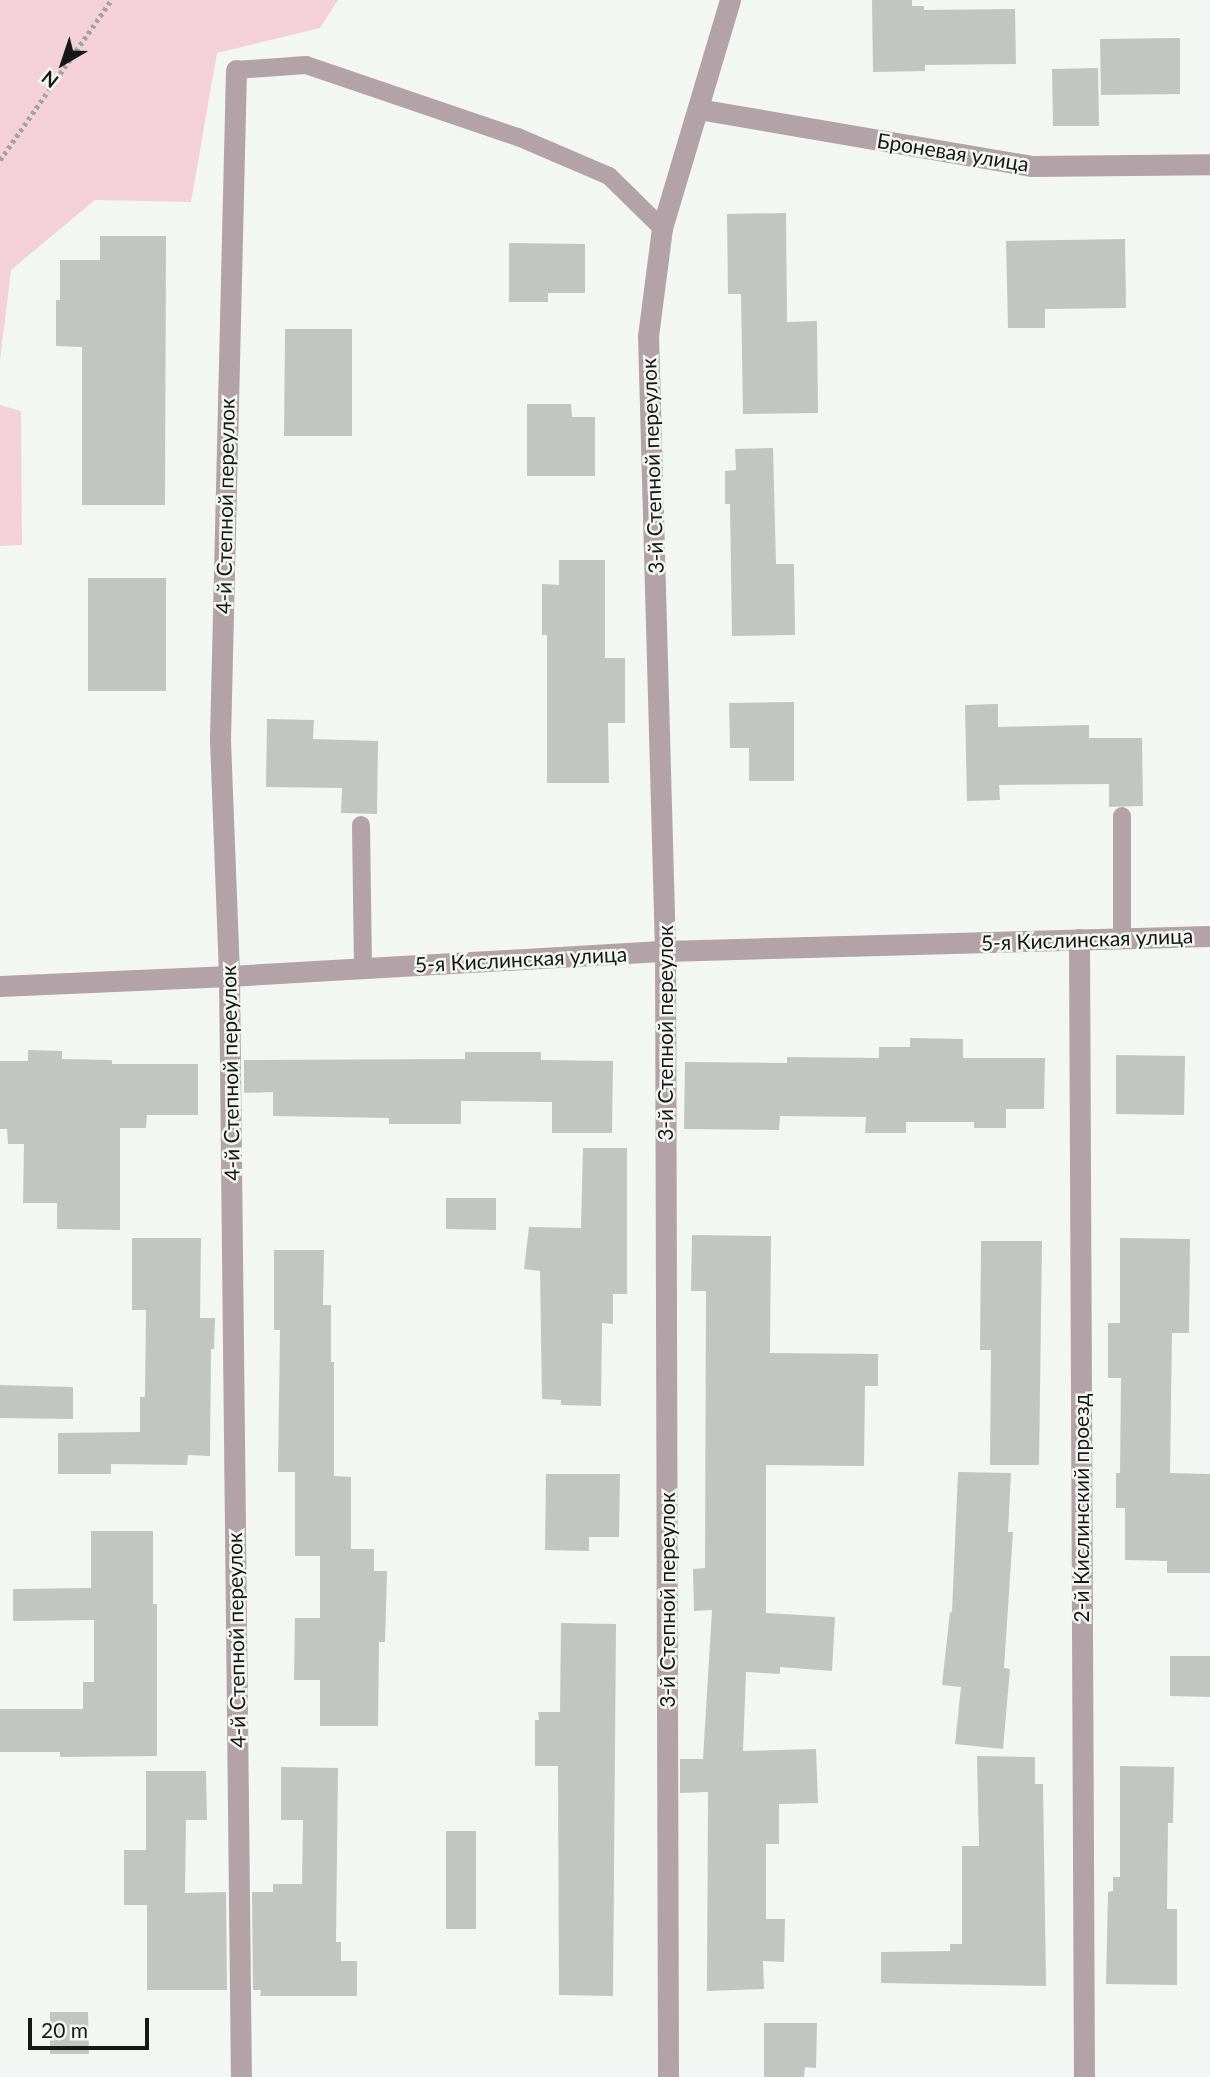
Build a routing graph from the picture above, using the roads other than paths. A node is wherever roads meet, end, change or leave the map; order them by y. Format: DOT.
graph roads {
  1 [pos="730,0"];
  2 [pos="236,70"];
  3 [pos="698,109"];
  4 [pos="1210,164"];
  5 [pos="662,228"];
  6 [pos="1122,816"];
  7 [pos="361,825"];
  8 [pos="1122,936"];
  9 [pos="1210,936"];
  10 [pos="1079,939"];
  11 [pos="665,951"];
  12 [pos="363,968"];
  13 [pos="229,976"];
  14 [pos="0,986"];
  15 [pos="241,2077"];
  16 [pos="668,2077"];
  17 [pos="1084,2077"];
  1 -- 3 [label="street, 3-й Степной переулок"];
  2 -- 5 [label="lane"];
  2 -- 13 [label="street, 4-й Степной переулок"];
  3 -- 4 [label="street, Броневая улица"];
  3 -- 5 [label="street, 3-й Степной переулок"];
  5 -- 11 [label="street, 3-й Степной переулок"];
  6 -- 8 [label="lane"];
  7 -- 12 [label="lane"];
  8 -- 9 [label="street, 5-я Кислинская улица"];
  8 -- 10 [label="street, 5-я Кислинская улица"];
  10 -- 11 [label="street, 5-я Кислинская улица"];
  10 -- 17 [label="street, 2-й Кислинский проезд"];
  11 -- 12 [label="street, 5-я Кислинская улица"];
  11 -- 16 [label="street, 3-й Степной переулок"];
  12 -- 13 [label="street, 5-я Кислинская улица"];
  13 -- 14 [label="street, 5-я Кислинская улица"];
  13 -- 15 [label="street, 4-й Степной переулок"];
}
